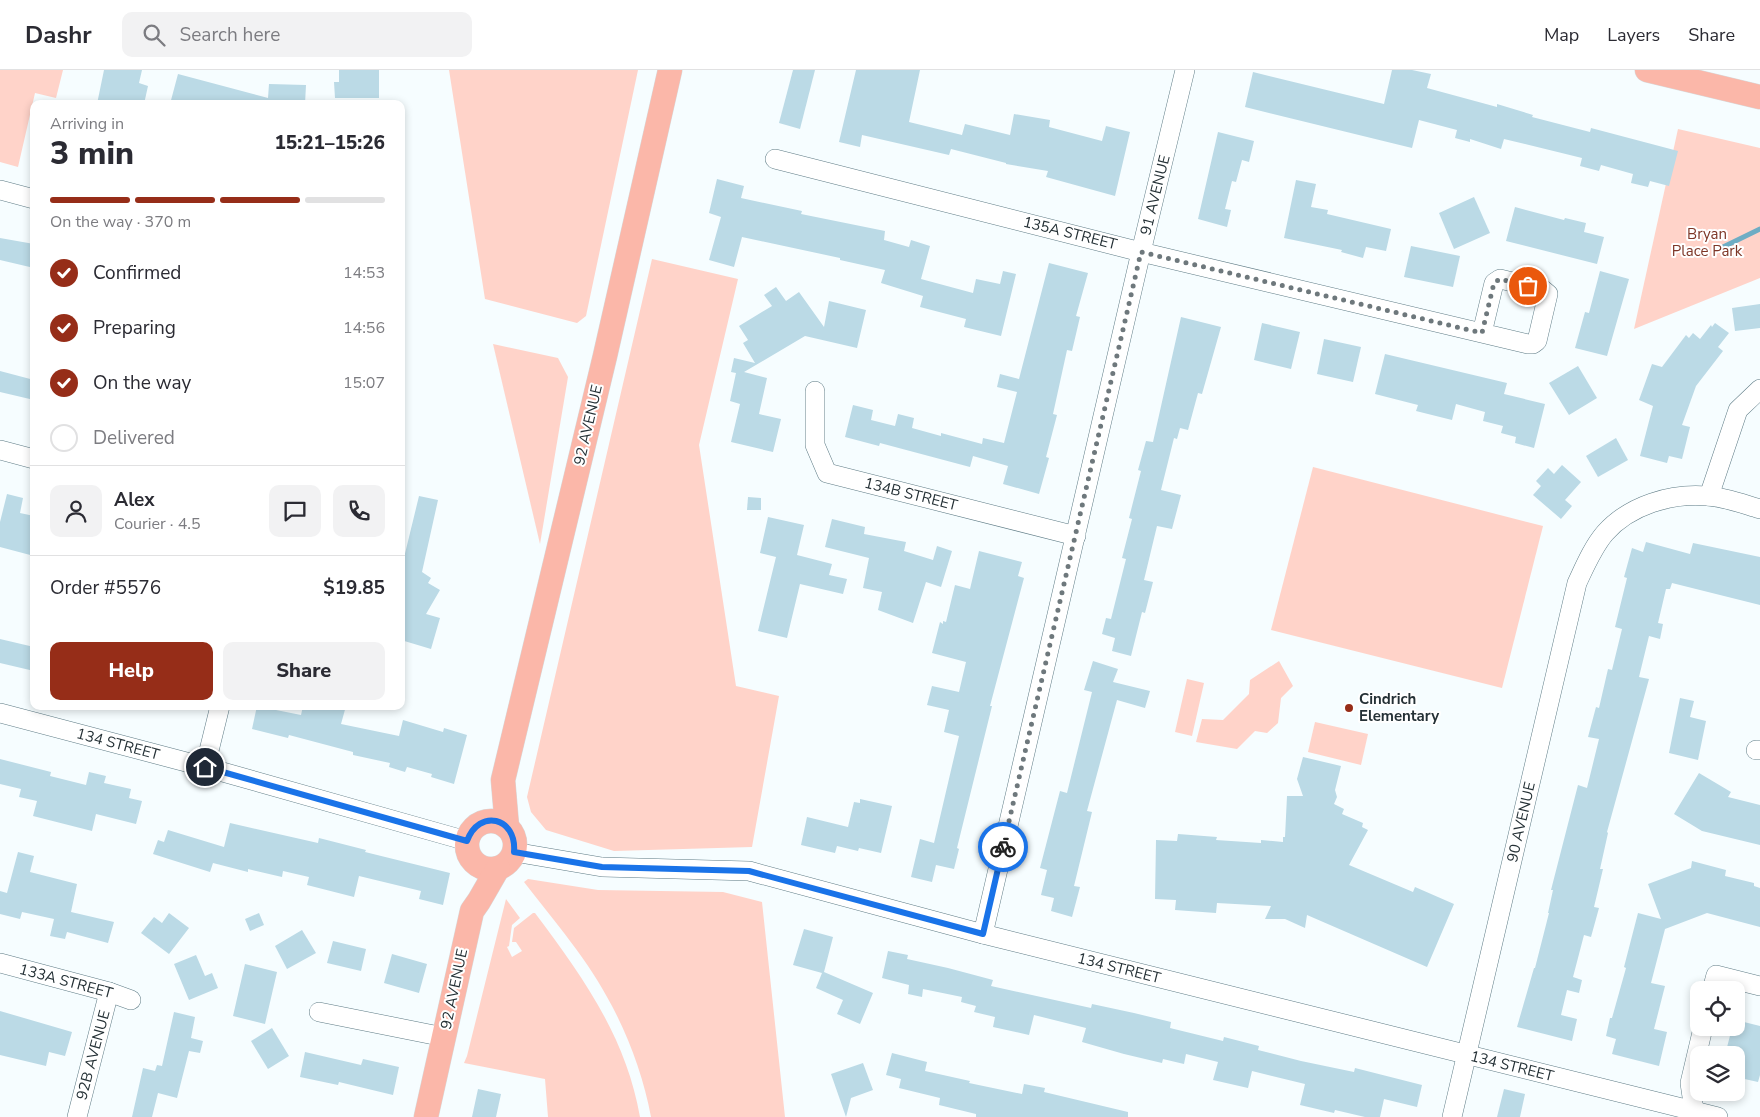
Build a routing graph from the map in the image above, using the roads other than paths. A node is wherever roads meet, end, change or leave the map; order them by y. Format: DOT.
graph roads {
  1 [pos="670,70"];
  2 [pos="1185,70"];
  3 [pos="1648,70"];
  4 [pos="1760,97"];
  5 [pos="775,159"];
  6 [pos="0,190"];
  7 [pos="30,198"];
  8 [pos="1141,252"];
  9 [pos="1482,333"];
  10 [pos="1760,389"];
  11 [pos="814,391"];
  12 [pos="0,450"];
  13 [pos="30,458"];
  14 [pos="1709,496"];
  15 [pos="1760,509"];
  16 [pos="1076,536"];
  17 [pos="219,710"];
  18 [pos="0,713"];
  19 [pos="205,767"];
  20 [pos="504,780"];
  21 [pos="508,827"];
  22 [pos="474,841"];
  23 [pos="506,860"];
  24 [pos="472,911"];
  25 [pos="983,934"];
  26 [pos="0,963"];
  27 [pos="1745,985"];
  28 [pos="1760,986"];
  29 [pos="109,992"];
  30 [pos="131,1000"];
  31 [pos="319,1012"];
  32 [pos="1701,1036"];
  33 [pos="444,1037"];
  34 [pos="1466,1054"];
  35 [pos="1695,1114"];
  36 [pos="77,1117"];
  37 [pos="426,1117"];
  38 [pos="1452,1117"];
  39 [pos="1718,1117"];
  1 -- 20 [label="main road, 92 AVENUE"];
  2 -- 8 [label="street, 91 AVENUE"];
  3 -- 4 [label="main road"];
  5 -- 8 [label="street, 135A STREET"];
  6 -- 7 [label="street"];
  8 -- 9 [label="street, 135A STREET"];
  8 -- 16 [label="street, 91 AVENUE"];
  10 -- 14 [label="street"];
  11 -- 16 [label="street, 134B STREET"];
  12 -- 13 [label="street"];
  14 -- 15 [label="street"];
  14 -- 34 [label="street, 90 AVENUE"];
  16 -- 25 [label="street, 91 AVENUE"];
  17 -- 19 [label="street"];
  18 -- 19 [label="street, 134 STREET"];
  19 -- 22 [label="street, 134 STREET"];
  20 -- 21 [label="main road"];
  20 -- 22 [label="main road"];
  21 -- 22 [label="main road"];
  21 -- 23 [label="main road"];
  22 -- 23 [label="main road"];
  22 -- 24 [label="main road"];
  23 -- 24 [label="main road, 92 AVENUE"];
  23 -- 25 [label="street, 134 STREET"];
  24 -- 33 [label="main road, 92 AVENUE"];
  25 -- 34 [label="street, 134 STREET"];
  26 -- 29 [label="street, 133A STREET"];
  27 -- 28 [label="street"];
  29 -- 30 [label="street, 133A STREET"];
  29 -- 36 [label="street, 92B AVENUE"];
  31 -- 33 [label="street"];
  32 -- 35 [label="street"];
  33 -- 37 [label="main road, 92 AVENUE"];
  34 -- 35 [label="street, 134 STREET"];
  34 -- 38 [label="street, 90 AVENUE"];
  35 -- 39 [label="street, 134 STREET"];
}
